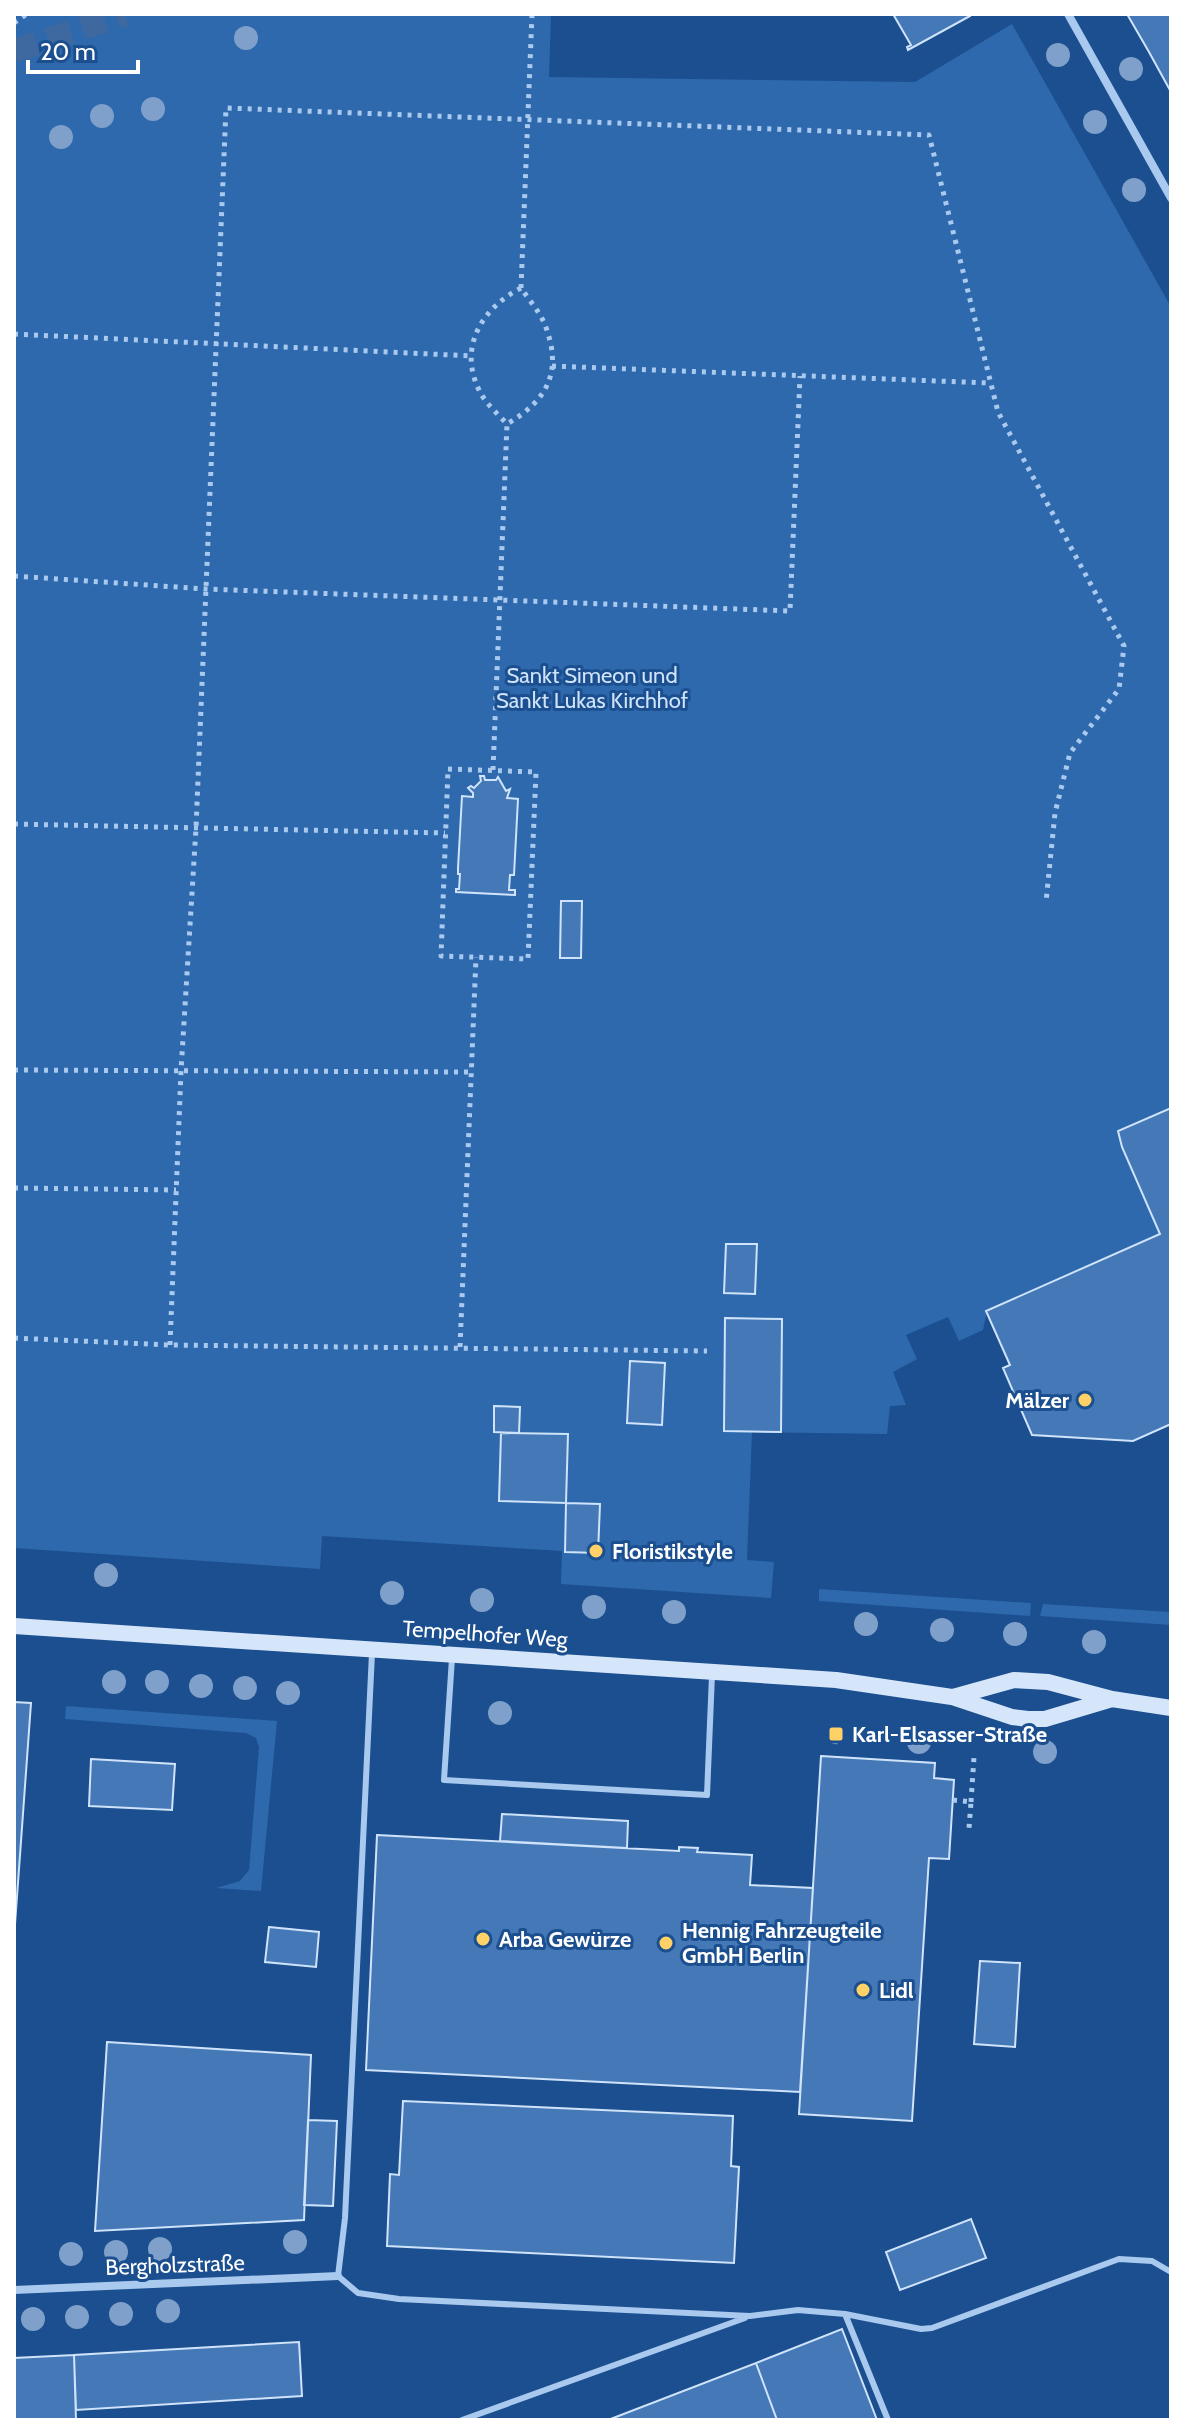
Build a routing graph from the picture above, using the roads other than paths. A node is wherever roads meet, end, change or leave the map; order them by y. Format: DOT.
graph roads {
  1 [pos="1068,14"];
  2 [pos="1171,198"];
  3 [pos="14,1626"];
  4 [pos="372,1649"];
  5 [pos="453,1655"];
  6 [pos="712,1671"];
  7 [pos="952,1697"];
  8 [pos="1112,1699"];
  9 [pos="1171,1708"];
  10 [pos="1171,2272"];
  11 [pos="338,2276"];
  12 [pos="14,2290"];
  13 [pos="845,2314"];
  14 [pos="750,2316"];
  15 [pos="462,2420"];
  16 [pos="888,2420"];
  1 -- 2 [label="street"];
  3 -- 4 [label="street, Tempelhofer Weg"];
  4 -- 5 [label="street, Tempelhofer Weg"];
  4 -- 11 [label="lane"];
  5 -- 6 [label="street, Tempelhofer Weg"];
  5 -- 6 [label="lane"];
  6 -- 7 [label="street, Tempelhofer Weg"];
  7 -- 8 [label="street, Tempelhofer Weg"];
  7 -- 8 [label="street, Tempelhofer Weg"];
  8 -- 9 [label="street, Tempelhofer Weg"];
  10 -- 13 [label="lane"];
  11 -- 12 [label="street, Bergholzstraße"];
  11 -- 14 [label="lane"];
  13 -- 14 [label="lane"];
  13 -- 16 [label="lane"];
  14 -- 15 [label="lane"];
}
